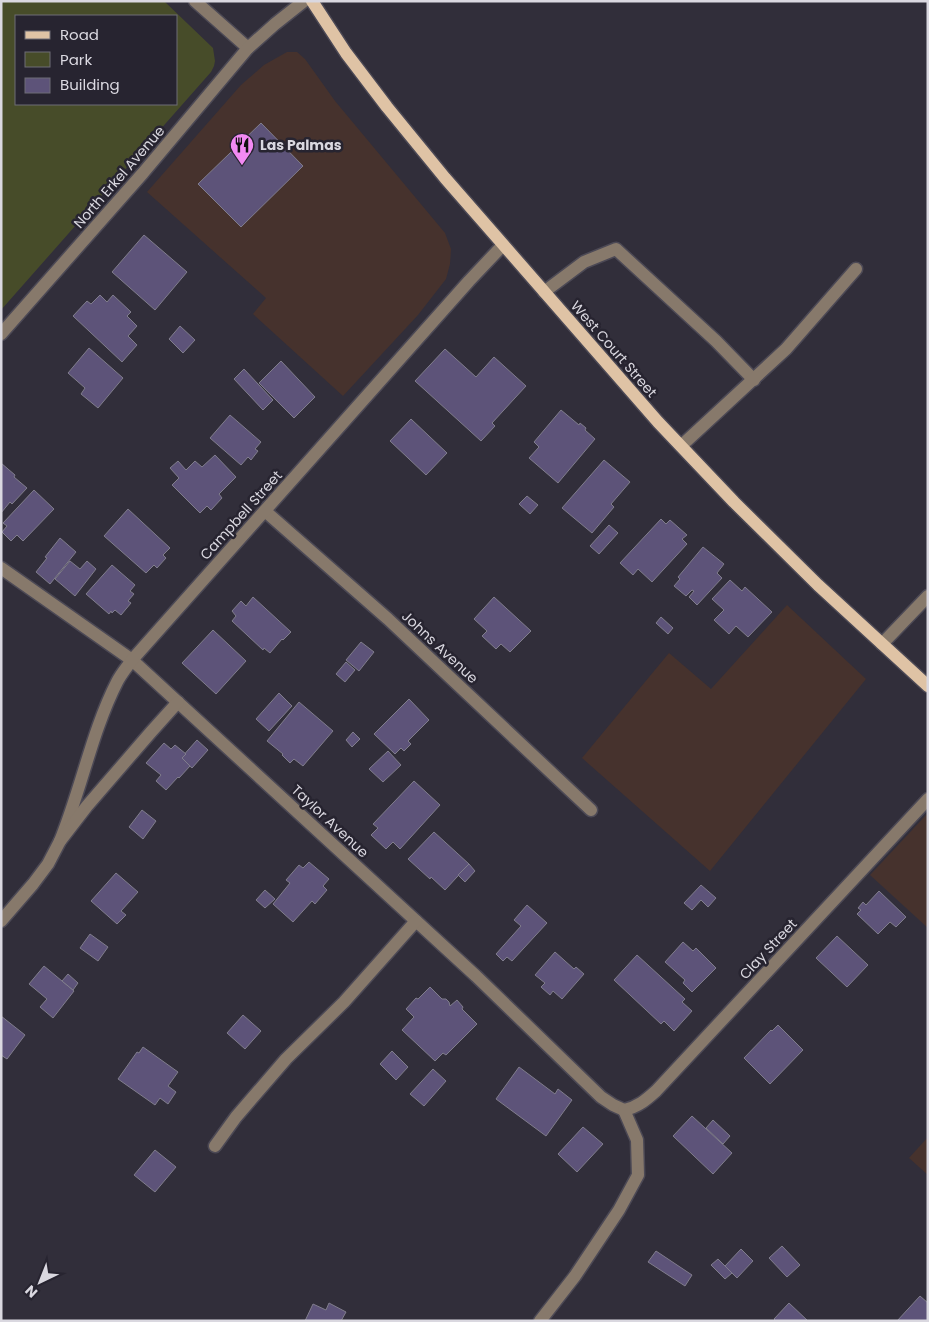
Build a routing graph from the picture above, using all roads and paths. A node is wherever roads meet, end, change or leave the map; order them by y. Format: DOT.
graph roads {
  1 [pos="195,1"];
  2 [pos="304,1"];
  3 [pos="312,1"];
  4 [pos="248,48"];
  5 [pos="503,245"];
  6 [pos="856,269"];
  7 [pos="544,292"];
  8 [pos="1,334"];
  9 [pos="754,380"];
  10 [pos="681,446"];
  11 [pos="266,511"];
  12 [pos="1,568"];
  13 [pos="928,596"];
  14 [pos="882,644"];
  15 [pos="132,660"];
  16 [pos="928,686"];
  17 [pos="178,702"];
  18 [pos="928,799"];
  19 [pos="591,810"];
  20 [pos="60,841"];
  21 [pos="1,921"];
  22 [pos="416,921"];
  23 [pos="624,1110"];
  24 [pos="215,1146"];
  25 [pos="540,1321"];
  1 -- 4 [label="street"];
  2 -- 4 [label="street, North Erkel Avenue"];
  3 -- 5 [label="main road, West Court Street"];
  4 -- 8 [label="street, North Erkel Avenue"];
  5 -- 7 [label="main road, West Court Street"];
  5 -- 11 [label="street, Campbell Street"];
  6 -- 9 [label="street"];
  7 -- 9 [label="street"];
  7 -- 10 [label="main road, West Court Street"];
  9 -- 10 [label="street"];
  10 -- 14 [label="main road, West Court Street"];
  11 -- 15 [label="street, Campbell Street"];
  11 -- 19 [label="street, Johns Avenue"];
  12 -- 15 [label="street, Taylor Avenue"];
  13 -- 14 [label="street"];
  14 -- 16 [label="main road, West Court Street"];
  15 -- 17 [label="street, Taylor Avenue"];
  15 -- 20 [label="street, Campbell Street"];
  17 -- 20 [label="street, Campbell Street"];
  17 -- 22 [label="street, Taylor Avenue"];
  18 -- 23 [label="street, Clay Street"];
  20 -- 21 [label="street, Campbell Street"];
  22 -- 23 [label="street, Taylor Avenue"];
  22 -- 24 [label="street"];
  23 -- 25 [label="street"];
}
